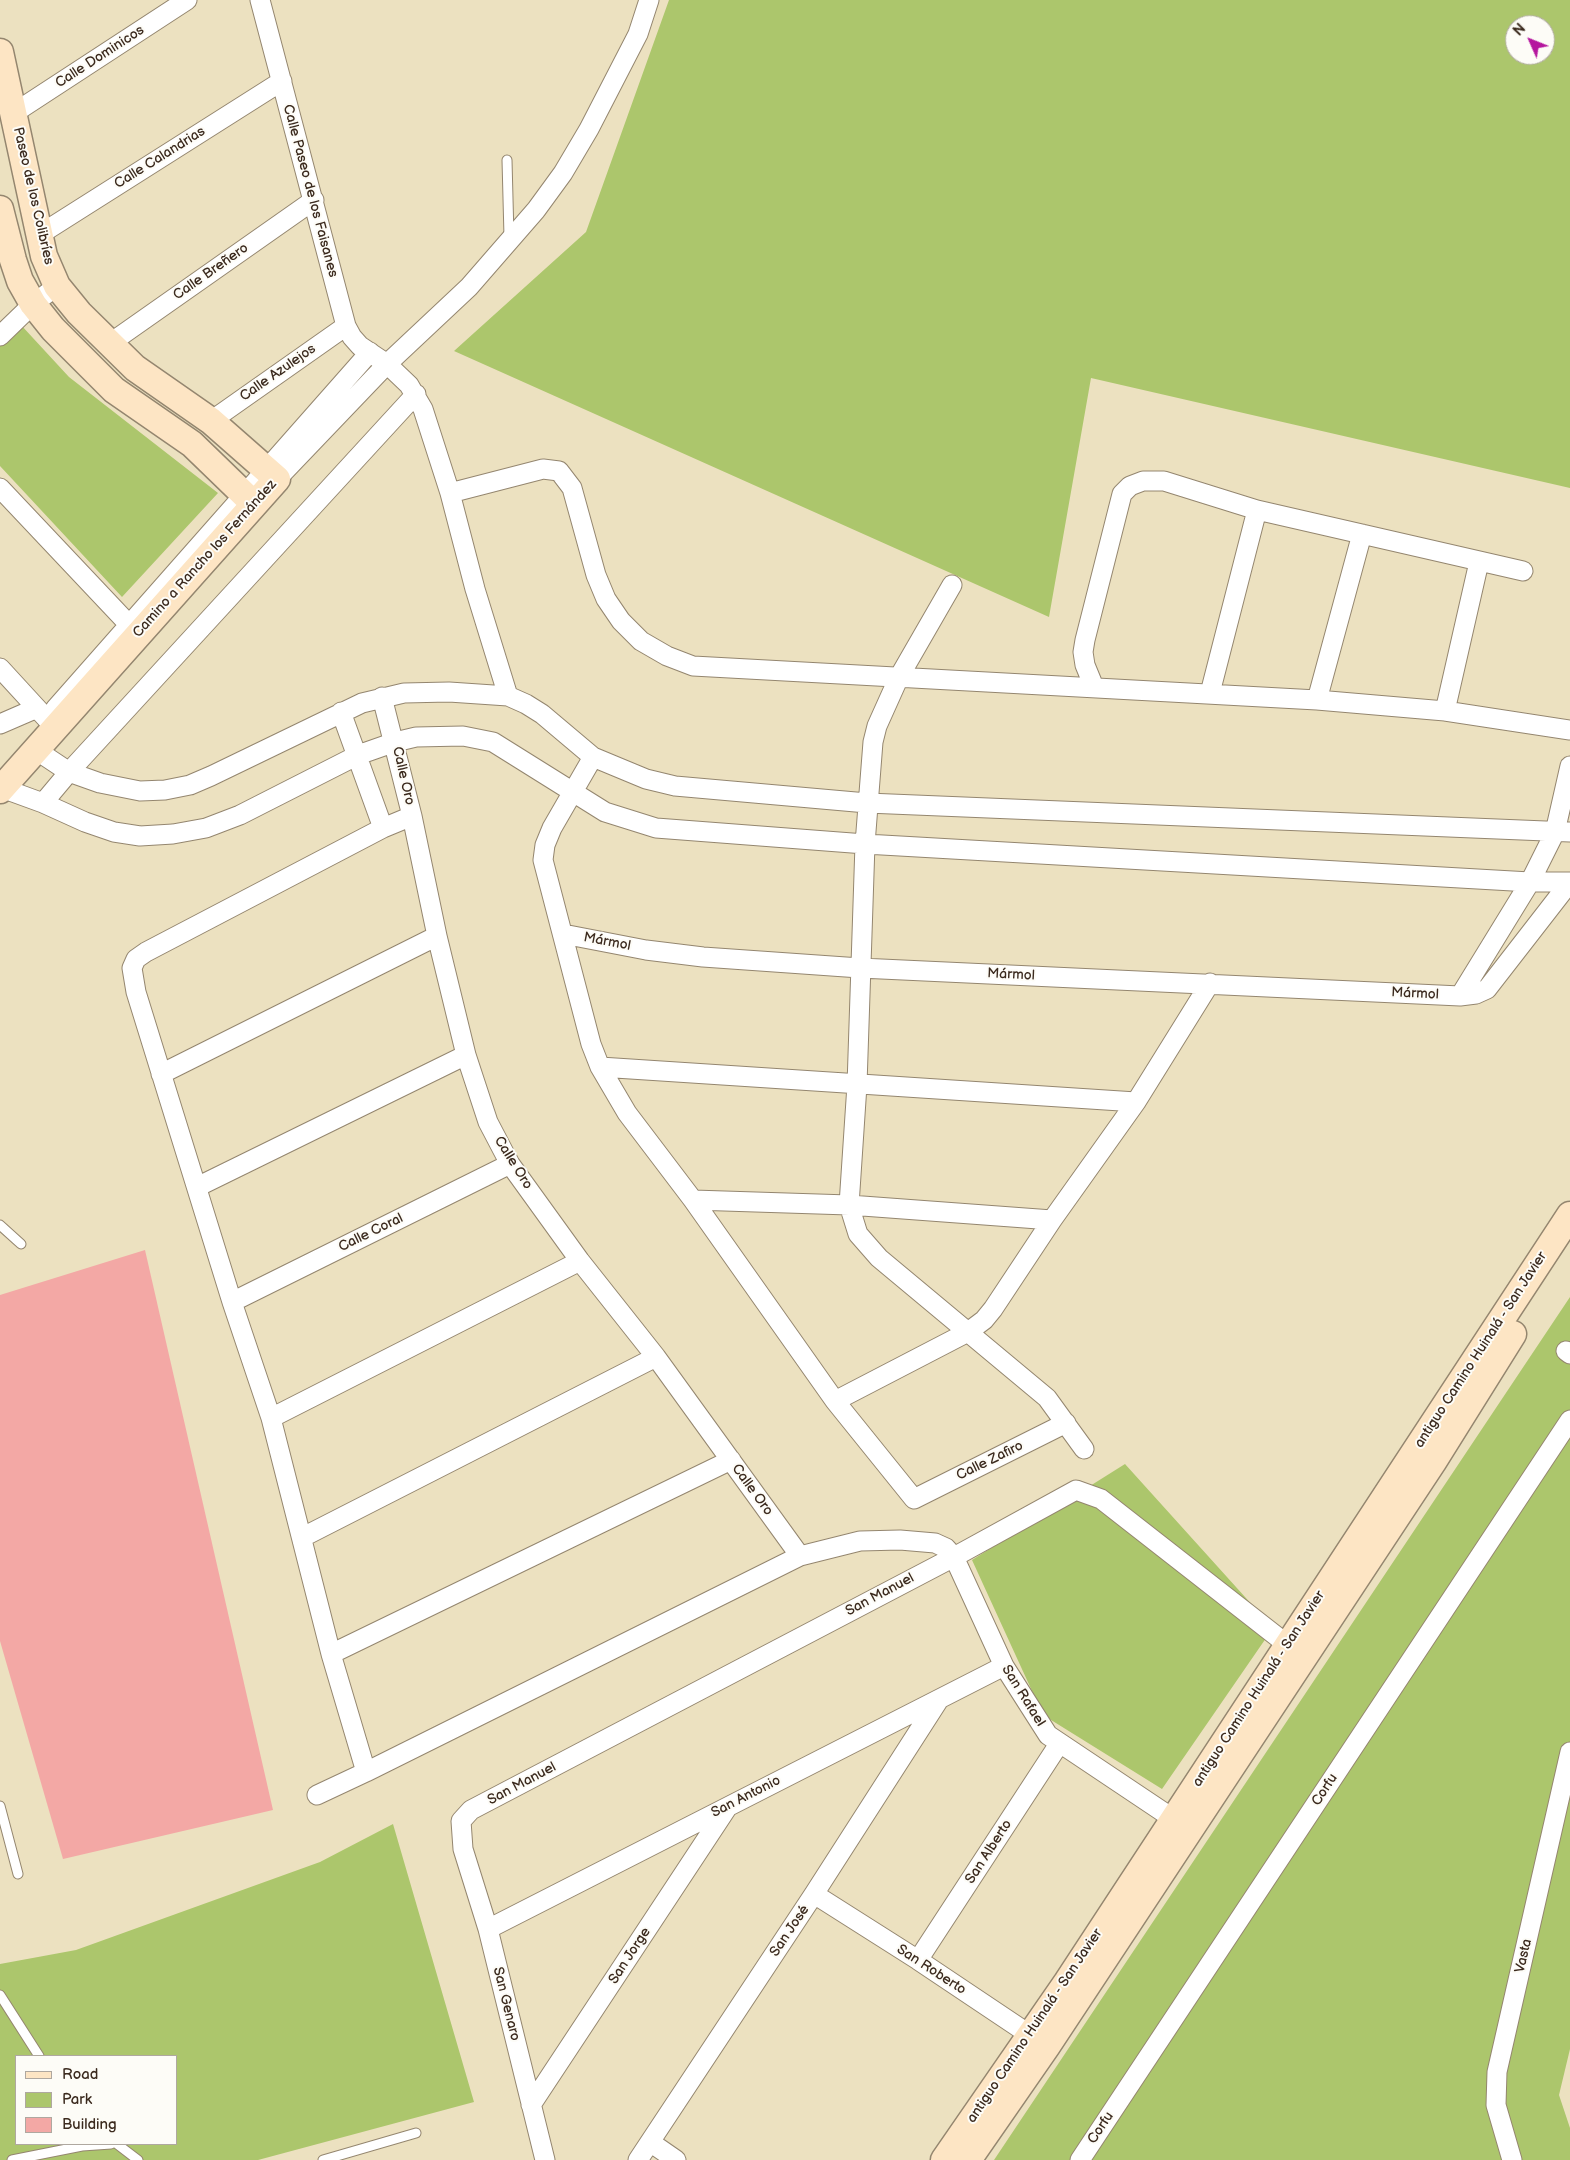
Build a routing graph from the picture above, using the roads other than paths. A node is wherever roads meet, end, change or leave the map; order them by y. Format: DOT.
graph roads {
  1 [pos="187,0"];
  2 [pos="260,0"];
  3 [pos="649,0"];
  4 [pos="0,52"];
  5 [pos="282,81"];
  6 [pos="14,113"];
  7 [pos="507,160"];
  8 [pos="314,200"];
  9 [pos="0,209"];
  10 [pos="39,235"];
  11 [pos="509,243"];
  12 [pos="57,286"];
  13 [pos="33,304"];
  14 [pos="346,326"];
  15 [pos="0,336"];
  16 [pos="109,344"];
  17 [pos="370,352"];
  18 [pos="387,364"];
  19 [pos="416,394"];
  20 [pos="211,421"];
  21 [pos="272,475"];
  22 [pos="0,488"];
  23 [pos="450,493"];
  24 [pos="249,499"];
  25 [pos="1257,510"];
  26 [pos="1362,534"];
  27 [pos="1479,562"];
  28 [pos="1523,571"];
  29 [pos="952,585"];
  30 [pos="133,629"];
  31 [pos="0,668"];
  32 [pos="899,677"];
  33 [pos="1094,687"];
  34 [pos="1210,692"];
  35 [pos="508,696"];
  36 [pos="382,697"];
  37 [pos="1317,700"];
  38 [pos="1446,711"];
  39 [pos="341,712"];
  40 [pos="46,719"];
  41 [pos="0,724"];
  42 [pos="1570,730"];
  43 [pos="395,742"];
  44 [pos="36,750"];
  45 [pos="358,755"];
  46 [pos="593,757"];
  47 [pos="1570,766"];
  48 [pos="69,772"];
  49 [pos="1,784"];
  50 [pos="572,793"];
  51 [pos="867,802"];
  52 [pos="43,803"];
  53 [pos="412,816"];
  54 [pos="382,828"];
  55 [pos="1562,832"];
  56 [pos="865,844"];
  57 [pos="1530,882"];
  58 [pos="1570,882"];
  59 [pos="564,934"];
  60 [pos="437,936"];
  61 [pos="860,968"];
  62 [pos="1210,984"];
  63 [pos="1460,996"];
  64 [pos="466,1055"];
  65 [pos="600,1067"];
  66 [pos="162,1074"];
  67 [pos="857,1085"];
  68 [pos="1136,1102"];
  69 [pos="510,1164"];
  70 [pos="197,1187"];
  71 [pos="693,1200"];
  72 [pos="849,1205"];
  73 [pos="1570,1215"];
  74 [pos="1052,1220"];
  75 [pos="0,1225"];
  76 [pos="21,1244"];
  77 [pos="1570,1245"];
  78 [pos="580,1261"];
  79 [pos="232,1302"];
  80 [pos="968,1332"];
  81 [pos="656,1357"];
  82 [pos="834,1401"];
  83 [pos="271,1418"];
  84 [pos="1570,1420"];
  85 [pos="1066,1424"];
  86 [pos="1084,1449"];
  87 [pos="731,1460"];
  88 [pos="302,1537"];
  89 [pos="800,1556"];
  90 [pos="954,1557"];
  91 [pos="1296,1651"];
  92 [pos="331,1654"];
  93 [pos="1004,1666"];
  94 [pos="940,1699"];
  95 [pos="1059,1744"];
  96 [pos="1570,1752"];
  97 [pos="366,1772"];
  98 [pos="317,1795"];
  99 [pos="0,1806"];
  100 [pos="728,1806"];
  101 [pos="1181,1824"];
  102 [pos="463,1849"];
  103 [pos="18,1874"];
  104 [pos="814,1894"];
  105 [pos="488,1929"];
  106 [pos="918,1960"];
  107 [pos="0,1995"];
  108 [pos="1039,2041"];
  109 [pos="38,2055"];
  110 [pos="531,2105"];
  111 [pos="416,2133"];
  112 [pos="650,2142"];
  113 [pos="96,2145"];
  114 [pos="117,2145"];
  115 [pos="12,2160"];
  116 [pos="138,2160"];
  117 [pos="324,2160"];
  118 [pos="545,2160"];
  119 [pos="638,2160"];
  120 [pos="676,2160"];
  121 [pos="944,2160"];
  122 [pos="968,2160"];
  123 [pos="1080,2160"];
  124 [pos="1512,2160"];
  1 -- 6 [label="street, Calle Dominicos"];
  2 -- 5 [label="street, Calle Paseo de los Faisanes"];
  3 -- 11 [label="street, Camino a Rancho los Fernández"];
  4 -- 6 [label="main road, Paseo de los Colibríes"];
  5 -- 8 [label="street, Calle Paseo de los Faisanes"];
  5 -- 10 [label="street, Calle Calandrias"];
  6 -- 10 [label="main road, Paseo de los Colibríes"];
  7 -- 11 [label="lane"];
  8 -- 14 [label="street, Calle Paseo de los Faisanes"];
  8 -- 16 [label="street, Calle Breñero"];
  9 -- 13 [label="main road"];
  10 -- 12 [label="main road, Paseo de los Colibríes"];
  11 -- 18 [label="street, Camino a Rancho los Fernández"];
  12 -- 13 [label="street"];
  12 -- 16 [label="main road, Paseo de los Colibríes"];
  13 -- 15 [label="street"];
  13 -- 24 [label="main road"];
  14 -- 17 [label="street, Calle Paseo de los Faisanes"];
  14 -- 20 [label="street, Calle Azulejos"];
  16 -- 20 [label="main road, Paseo de los Colibríes"];
  17 -- 18 [label="street, Calle Paseo de los Faisanes"];
  17 -- 21 [label="street"];
  18 -- 19 [label="street, Calle Paseo de los Faisanes"];
  18 -- 21 [label="street, Camino a Rancho los Fernández"];
  19 -- 23 [label="street, Calle Paseo de los Faisanes"];
  19 -- 48 [label="street"];
  20 -- 21 [label="main road, Paseo de los Colibríes"];
  21 -- 24 [label="main road, Camino a Rancho los Fernández"];
  22 -- 30 [label="street"];
  23 -- 32 [label="street"];
  23 -- 35 [label="street, Calle Paseo de los Faisanes"];
  24 -- 30 [label="main road, Camino a Rancho los Fernández"];
  25 -- 26 [label="street"];
  25 -- 33 [label="street"];
  25 -- 34 [label="street"];
  26 -- 27 [label="street"];
  26 -- 37 [label="street"];
  27 -- 28 [label="street"];
  27 -- 38 [label="street"];
  29 -- 32 [label="street"];
  30 -- 40 [label="main road, Camino a Rancho los Fernández"];
  31 -- 40 [label="street"];
  32 -- 33 [label="street"];
  32 -- 51 [label="street"];
  33 -- 34 [label="street"];
  34 -- 37 [label="street"];
  35 -- 36 [label="street"];
  35 -- 46 [label="street"];
  36 -- 39 [label="street"];
  36 -- 43 [label="street, Calle Oro"];
  37 -- 38 [label="street"];
  38 -- 42 [label="street"];
  39 -- 45 [label="street"];
  39 -- 48 [label="street"];
  40 -- 41 [label="street"];
  40 -- 44 [label="main road, Camino a Rancho los Fernández"];
  40 -- 49 [label="street"];
  43 -- 45 [label="street"];
  43 -- 50 [label="street"];
  43 -- 53 [label="street, Calle Oro"];
  44 -- 48 [label="street"];
  44 -- 49 [label="main road, Camino a Rancho los Fernández"];
  45 -- 52 [label="street"];
  45 -- 54 [label="street"];
  46 -- 50 [label="street"];
  46 -- 51 [label="street"];
  47 -- 55 [label="street"];
  48 -- 52 [label="street"];
  49 -- 52 [label="street"];
  50 -- 56 [label="street"];
  50 -- 59 [label="street"];
  51 -- 55 [label="street"];
  51 -- 56 [label="street"];
  53 -- 54 [label="street"];
  53 -- 60 [label="street, Calle Oro"];
  54 -- 66 [label="street"];
  55 -- 57 [label="street"];
  56 -- 57 [label="street"];
  56 -- 61 [label="street"];
  57 -- 58 [label="street"];
  57 -- 63 [label="street"];
  58 -- 63 [label="street, Mármol"];
  59 -- 61 [label="street, Mármol"];
  59 -- 65 [label="street"];
  60 -- 64 [label="street, Calle Oro"];
  60 -- 66 [label="street"];
  61 -- 62 [label="street, Mármol"];
  61 -- 67 [label="street"];
  62 -- 63 [label="street, Mármol"];
  62 -- 68 [label="street"];
  64 -- 69 [label="street, Calle Oro"];
  64 -- 70 [label="street"];
  65 -- 67 [label="street"];
  65 -- 71 [label="street"];
  66 -- 70 [label="street"];
  67 -- 68 [label="street"];
  67 -- 72 [label="street"];
  68 -- 74 [label="street"];
  69 -- 78 [label="street, Calle Oro"];
  69 -- 79 [label="street, Calle Coral"];
  70 -- 79 [label="street"];
  71 -- 72 [label="street"];
  71 -- 82 [label="street"];
  72 -- 74 [label="street"];
  72 -- 80 [label="street"];
  73 -- 91 [label="main road, antiguo Camino Huinalá - San Javier"];
  74 -- 80 [label="street"];
  75 -- 76 [label="lane"];
  77 -- 91 [label="main road"];
  78 -- 81 [label="street, Calle Oro"];
  78 -- 83 [label="street"];
  79 -- 83 [label="street"];
  80 -- 82 [label="street"];
  80 -- 85 [label="street"];
  81 -- 87 [label="street, Calle Oro"];
  81 -- 88 [label="street"];
  82 -- 85 [label="street, Calle Zafiro"];
  83 -- 88 [label="street"];
  84 -- 123 [label="street, Corfu"];
  85 -- 86 [label="street"];
  87 -- 89 [label="street, Calle Oro"];
  87 -- 92 [label="street"];
  88 -- 92 [label="street"];
  89 -- 90 [label="street"];
  89 -- 97 [label="street"];
  90 -- 91 [label="street, San Manuel"];
  90 -- 93 [label="street, San Rafael"];
  90 -- 102 [label="street, San Manuel"];
  91 -- 101 [label="main road"];
  92 -- 97 [label="street"];
  93 -- 94 [label="street, San Antonio"];
  93 -- 95 [label="street, San Rafael"];
  94 -- 100 [label="street, San Antonio"];
  94 -- 104 [label="street, San José"];
  95 -- 101 [label="street, San Rafael"];
  95 -- 106 [label="street, San Alberto"];
  96 -- 124 [label="street, Vasta"];
  97 -- 98 [label="street"];
  99 -- 103 [label="lane"];
  100 -- 105 [label="street, San Antonio"];
  100 -- 110 [label="street, San Jorge"];
  101 -- 108 [label="main road"];
  102 -- 105 [label="street, San Genaro"];
  104 -- 106 [label="street, San Roberto"];
  104 -- 112 [label="street, San José"];
  105 -- 110 [label="street, San Genaro"];
  106 -- 108 [label="street, San Roberto"];
  107 -- 109 [label="lane"];
  108 -- 121 [label="main road, antiguo Camino Huinalá - San Javier"];
  108 -- 122 [label="main road"];
  110 -- 118 [label="street, San Genaro"];
  111 -- 117 [label="lane"];
  112 -- 119 [label="street, San José"];
  112 -- 120 [label="street"];
  113 -- 115 [label="lane"];
  114 -- 116 [label="lane"];
}
